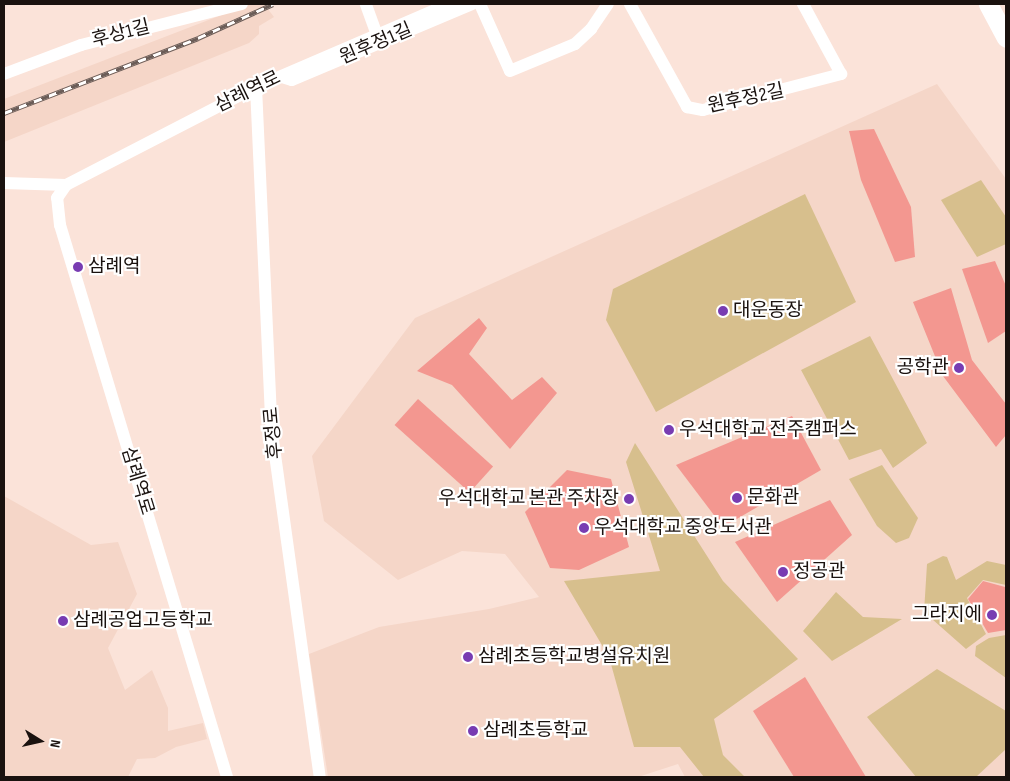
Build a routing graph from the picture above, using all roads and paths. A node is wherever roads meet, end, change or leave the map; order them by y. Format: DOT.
graph roads {
  1 [pos="242,4"];
  2 [pos="366,4"];
  3 [pos="450,4"];
  4 [pos="472,4"];
  5 [pos="480,4"];
  6 [pos="608,4"];
  7 [pos="630,4"];
  8 [pos="803,4"];
  9 [pos="988,4"];
  10 [pos="377,35"];
  11 [pos="1006,38"];
  12 [pos="4,74"];
  13 [pos="279,76"];
  14 [pos="256,86"];
  15 [pos="4,183"];
  16 [pos="66,185"];
  17 [pos="227,777"];
  18 [pos="320,777"];
  1 -- 12 [label="street, 후상1길"];
  2 -- 10 [label="street"];
  3 -- 10 [label="street, 삼례역로"];
  4 -- 13 [label="street, 원후정1길"];
  5 -- 6 [label="street"];
  7 -- 8 [label="street, 원후정2길"];
  9 -- 11 [label="highway"];
  10 -- 13 [label="street, 삼례역로"];
  13 -- 14 [label="street, 삼례역로"];
  14 -- 16 [label="street, 삼례역로"];
  14 -- 18 [label="street, 후정로"];
  15 -- 16 [label="street, 삼례역로"];
  16 -- 17 [label="street, 삼례역로"];
}
